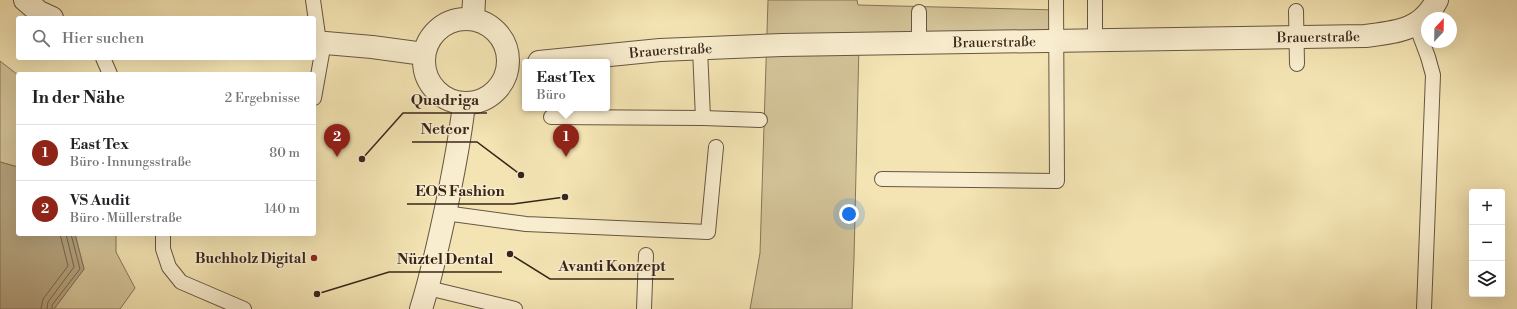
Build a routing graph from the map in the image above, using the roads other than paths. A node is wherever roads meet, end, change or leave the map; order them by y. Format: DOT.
graph roads {
  1 [pos="25,0"];
  2 [pos="313,0"];
  3 [pos="1056,0"];
  4 [pos="1095,0"];
  5 [pos="1437,0"];
  6 [pos="473,9"];
  7 [pos="1296,11"];
  8 [pos="919,12"];
  9 [pos="48,16"];
  10 [pos="315,16"];
  11 [pos="316,21"];
  12 [pos="1416,25"];
  13 [pos="1297,37"];
  14 [pos="1058,40"];
  15 [pos="1095,40"];
  16 [pos="319,42"];
  17 [pos="918,43"];
  18 [pos="700,49"];
  19 [pos="424,54"];
  20 [pos="569,59"];
  21 [pos="104,60"];
  22 [pos="517,64"];
  23 [pos="1298,64"];
  24 [pos="109,72"];
  25 [pos="316,76"];
  26 [pos="464,104"];
  27 [pos="551,118"];
  28 [pos="703,118"];
  29 [pos="760,120"];
  30 [pos="716,147"];
  31 [pos="882,179"];
  32 [pos="445,213"];
  33 [pos="163,236"];
  34 [pos="646,255"];
  35 [pos="428,288"];
  36 [pos="244,309"];
  37 [pos="421,309"];
  38 [pos="515,309"];
  39 [pos="644,309"];
  40 [pos="1424,309"];
  1 -- 9 [label="street"];
  2 -- 10 [label="lane"];
  3 -- 14 [label="lane"];
  4 -- 15 [label="lane"];
  5 -- 12 [label="street, Brauerstraße"];
  6 -- 19 [label="street"];
  6 -- 22 [label="street"];
  7 -- 13 [label="lane"];
  8 -- 17 [label="lane"];
  11 -- 16 [label="lane"];
  12 -- 13 [label="street, Brauerstraße"];
  12 -- 40 [label="lane"];
  13 -- 15 [label="street, Brauerstraße"];
  13 -- 23 [label="lane"];
  14 -- 15 [label="street, Brauerstraße"];
  14 -- 17 [label="street, Brauerstraße"];
  14 -- 31 [label="lane"];
  16 -- 19 [label="street"];
  16 -- 25 [label="lane"];
  17 -- 18 [label="street, Brauerstraße"];
  18 -- 20 [label="street, Brauerstraße"];
  18 -- 28 [label="lane"];
  19 -- 26 [label="street"];
  21 -- 24 [label="lane"];
  22 -- 26 [label="street"];
  26 -- 32 [label="street"];
  27 -- 28 [label="lane"];
  28 -- 29 [label="lane"];
  30 -- 32 [label="lane"];
  32 -- 35 [label="street"];
  33 -- 36 [label="lane"];
  34 -- 39 [label="lane"];
  35 -- 37 [label="street"];
  35 -- 38 [label="lane"];
}
